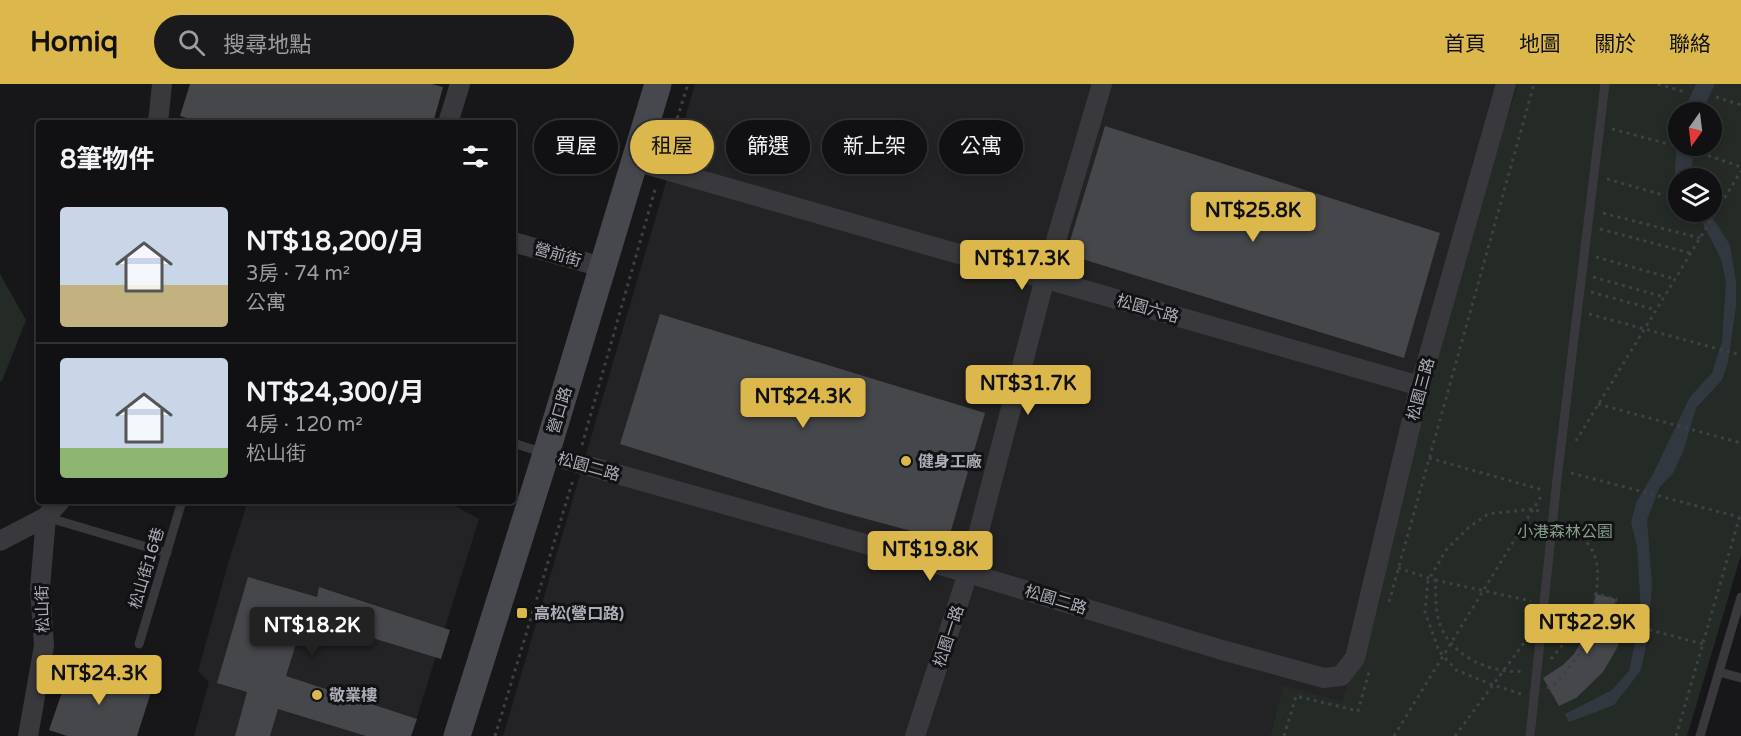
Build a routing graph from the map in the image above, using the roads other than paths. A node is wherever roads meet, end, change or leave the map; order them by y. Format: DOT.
graph roads {
  1 [pos="162,84"];
  2 [pos="658,84"];
  3 [pos="1102,84"];
  4 [pos="1506,84"];
  5 [pos="1605,84"];
  6 [pos="456,85"];
  7 [pos="158,120"];
  8 [pos="449,120"];
  9 [pos="647,120"];
  10 [pos="630,174"];
  11 [pos="683,174"];
  12 [pos="516,243"];
  13 [pos="602,267"];
  14 [pos="1045,278"];
  15 [pos="1420,386"];
  16 [pos="516,444"];
  17 [pos="546,454"];
  18 [pos="57,504"];
  19 [pos="181,504"];
  20 [pos="46,517"];
  21 [pos="0,541"];
  22 [pos="166,553"];
  23 [pos="968,573"];
  24 [pos="1741,597"];
  25 [pos="140,644"];
  26 [pos="1719,672"];
  27 [pos="1324,678"];
  28 [pos="1741,678"];
  29 [pos="28,736"];
  30 [pos="457,736"];
  31 [pos="915,736"];
  32 [pos="1530,736"];
  33 [pos="1700,736"];
  1 -- 7 [label="street"];
  2 -- 9 [label="street, 營口路"];
  3 -- 14 [label="street, 松園一路"];
  4 -- 15 [label="street, 松園三路"];
  5 -- 32 [label="lane"];
  6 -- 8 [label="street"];
  10 -- 13 [label="street, 營口路"];
  11 -- 14 [label="street, 松園六路"];
  12 -- 13 [label="street, 營前街"];
  13 -- 17 [label="street, 營口路"];
  14 -- 15 [label="street, 松園六路"];
  14 -- 23 [label="street, 松園一路"];
  15 -- 27 [label="street, 松園三路"];
  16 -- 17 [label="lane"];
  17 -- 23 [label="street, 松園二路"];
  17 -- 30 [label="street, 營口路"];
  18 -- 20 [label="street"];
  19 -- 22 [label="lane, 松山街16巷"];
  20 -- 21 [label="street"];
  20 -- 22 [label="lane"];
  20 -- 29 [label="street, 松山街"];
  22 -- 25 [label="lane, 松山街16巷"];
  23 -- 27 [label="street, 松園二路"];
  23 -- 31 [label="street, 松園一路"];
  24 -- 26 [label="lane"];
  26 -- 28 [label="lane"];
  26 -- 33 [label="lane"];
}
